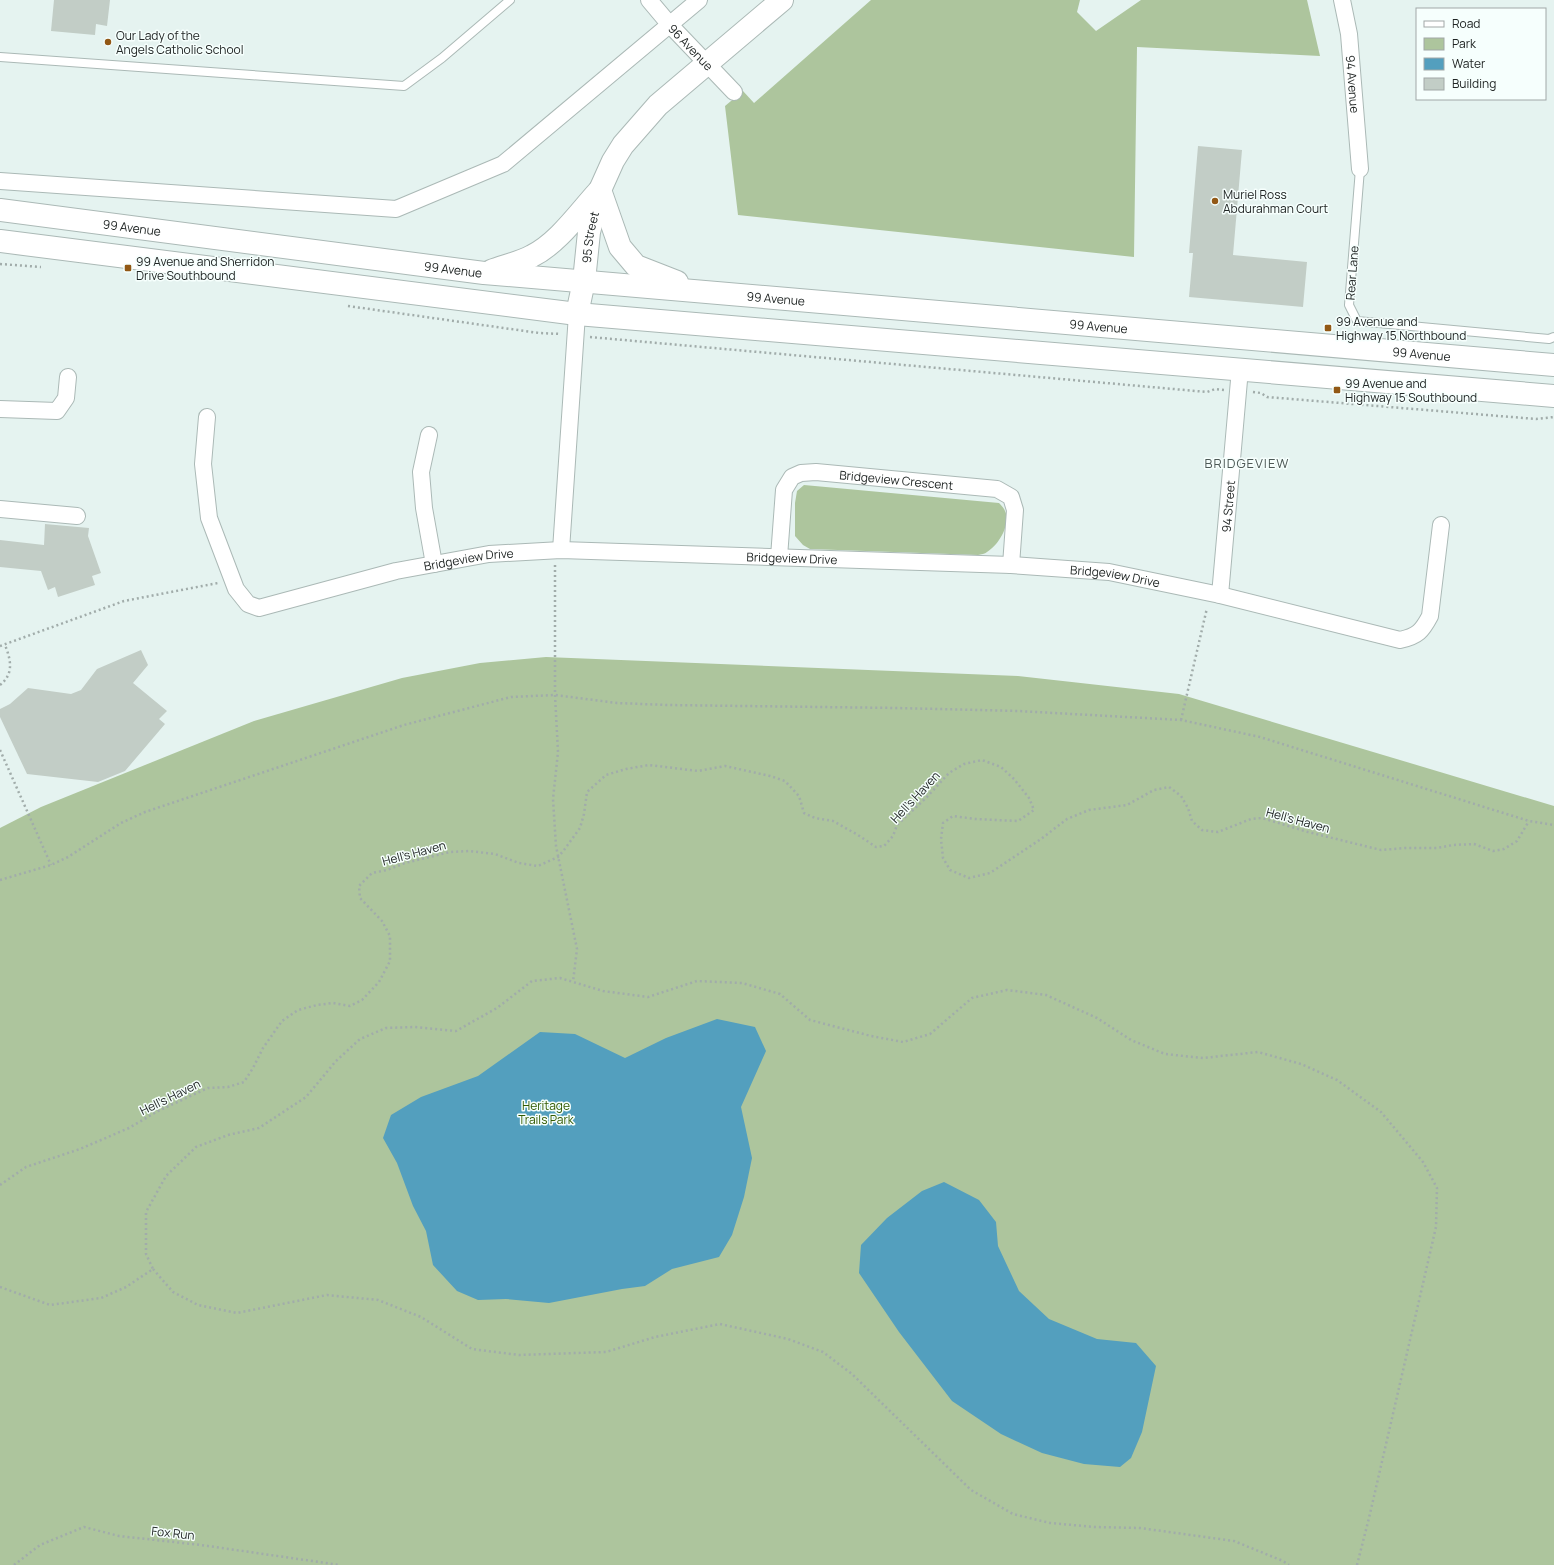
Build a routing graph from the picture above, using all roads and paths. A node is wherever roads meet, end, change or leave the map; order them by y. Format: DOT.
graph roads {
  1 [pos="510,0"];
  2 [pos="649,0"];
  3 [pos="699,0"];
  4 [pos="782,0"];
  5 [pos="1342,0"];
  6 [pos="670,25"];
  7 [pos="0,57"];
  8 [pos="707,63"];
  9 [pos="734,92"];
  10 [pos="1360,169"];
  11 [pos="0,181"];
  12 [pos="600,190"];
  13 [pos="0,210"];
  14 [pos="0,241"];
  15 [pos="484,273"];
  16 [pos="584,281"];
  17 [pos="699,291"];
  18 [pos="577,314"];
  19 [pos="1554,337"];
  20 [pos="605,339"];
  21 [pos="1554,365"];
  22 [pos="1240,369"];
  23 [pos="68,377"];
  24 [pos="1215,389"];
  25 [pos="1261,393"];
  26 [pos="1554,396"];
  27 [pos="0,410"];
  28 [pos="207,417"];
  29 [pos="1554,417"];
  30 [pos="429,435"];
  31 [pos="0,509"];
  32 [pos="78,516"];
  33 [pos="1441,525"];
  34 [pos="557,550"];
  35 [pos="779,557"];
  36 [pos="434,564"];
  37 [pos="1011,565"];
  38 [pos="232,579"];
  39 [pos="1216,594"];
  40 [pos="5,644"];
  41 [pos="0,646"];
  42 [pos="0,685"];
  43 [pos="555,695"];
  44 [pos="1181,720"];
  45 [pos="0,750"];
  46 [pos="1529,821"];
  47 [pos="1554,825"];
  48 [pos="558,856"];
  49 [pos="51,865"];
  50 [pos="0,880"];
  51 [pos="573,982"];
  52 [pos="0,1185"];
  53 [pos="153,1269"];
  54 [pos="0,1287"];
  55 [pos="14,1565"];
  56 [pos="340,1565"];
  57 [pos="1289,1565"];
  58 [pos="1357,1565"];
  1 -- 7 [label="lane"];
  2 -- 6 [label="street, 96 Avenue"];
  3 -- 6 [label="street"];
  4 -- 8 [label="main road, 95 Street"];
  5 -- 10 [label="street, 94 Avenue"];
  6 -- 8 [label="street, 96 Avenue"];
  6 -- 11 [label="street"];
  8 -- 9 [label="street, 96 Avenue"];
  8 -- 12 [label="main road, 95 Street"];
  10 -- 19 [label="lane, Rear Lane"];
  12 -- 15 [label="main road"];
  12 -- 16 [label="main road, 95 Street"];
  12 -- 17 [label="main road"];
  13 -- 15 [label="main road, 99 Avenue"];
  14 -- 18 [label="main road"];
  15 -- 16 [label="main road, 99 Avenue"];
  16 -- 17 [label="main road, 99 Avenue"];
  16 -- 18 [label="main road, 95 Street"];
  17 -- 21 [label="main road, 99 Avenue"];
  18 -- 22 [label="main road"];
  18 -- 34 [label="street, 95 Street"];
  20 -- 24 [label="path"];
  22 -- 26 [label="main road"];
  22 -- 39 [label="street, 94 Street"];
  23 -- 27 [label="street"];
  25 -- 29 [label="path"];
  28 -- 38 [label="street, Bridgeview Drive"];
  30 -- 36 [label="street"];
  31 -- 32 [label="street"];
  33 -- 39 [label="street, Bridgeview Drive"];
  34 -- 35 [label="street, Bridgeview Drive"];
  34 -- 36 [label="street, Bridgeview Drive"];
  34 -- 43 [label="path"];
  35 -- 37 [label="street, Bridgeview Drive"];
  35 -- 37 [label="street, Bridgeview Crescent"];
  36 -- 38 [label="street, Bridgeview Drive"];
  37 -- 39 [label="street, Bridgeview Drive"];
  38 -- 40 [label="path"];
  39 -- 44 [label="path"];
  40 -- 41 [label="path"];
  40 -- 42 [label="path"];
  43 -- 44 [label="path"];
  43 -- 48 [label="path"];
  43 -- 49 [label="path"];
  44 -- 46 [label="path"];
  45 -- 49 [label="path"];
  46 -- 47 [label="path"];
  46 -- 48 [label="path, Hell's Haven"];
  48 -- 51 [label="path"];
  48 -- 52 [label="path, Hell's Haven"];
  49 -- 50 [label="path"];
  51 -- 53 [label="path"];
  51 -- 58 [label="path"];
  53 -- 54 [label="path"];
  53 -- 57 [label="path"];
  55 -- 56 [label="path, Fox Run"];
}
